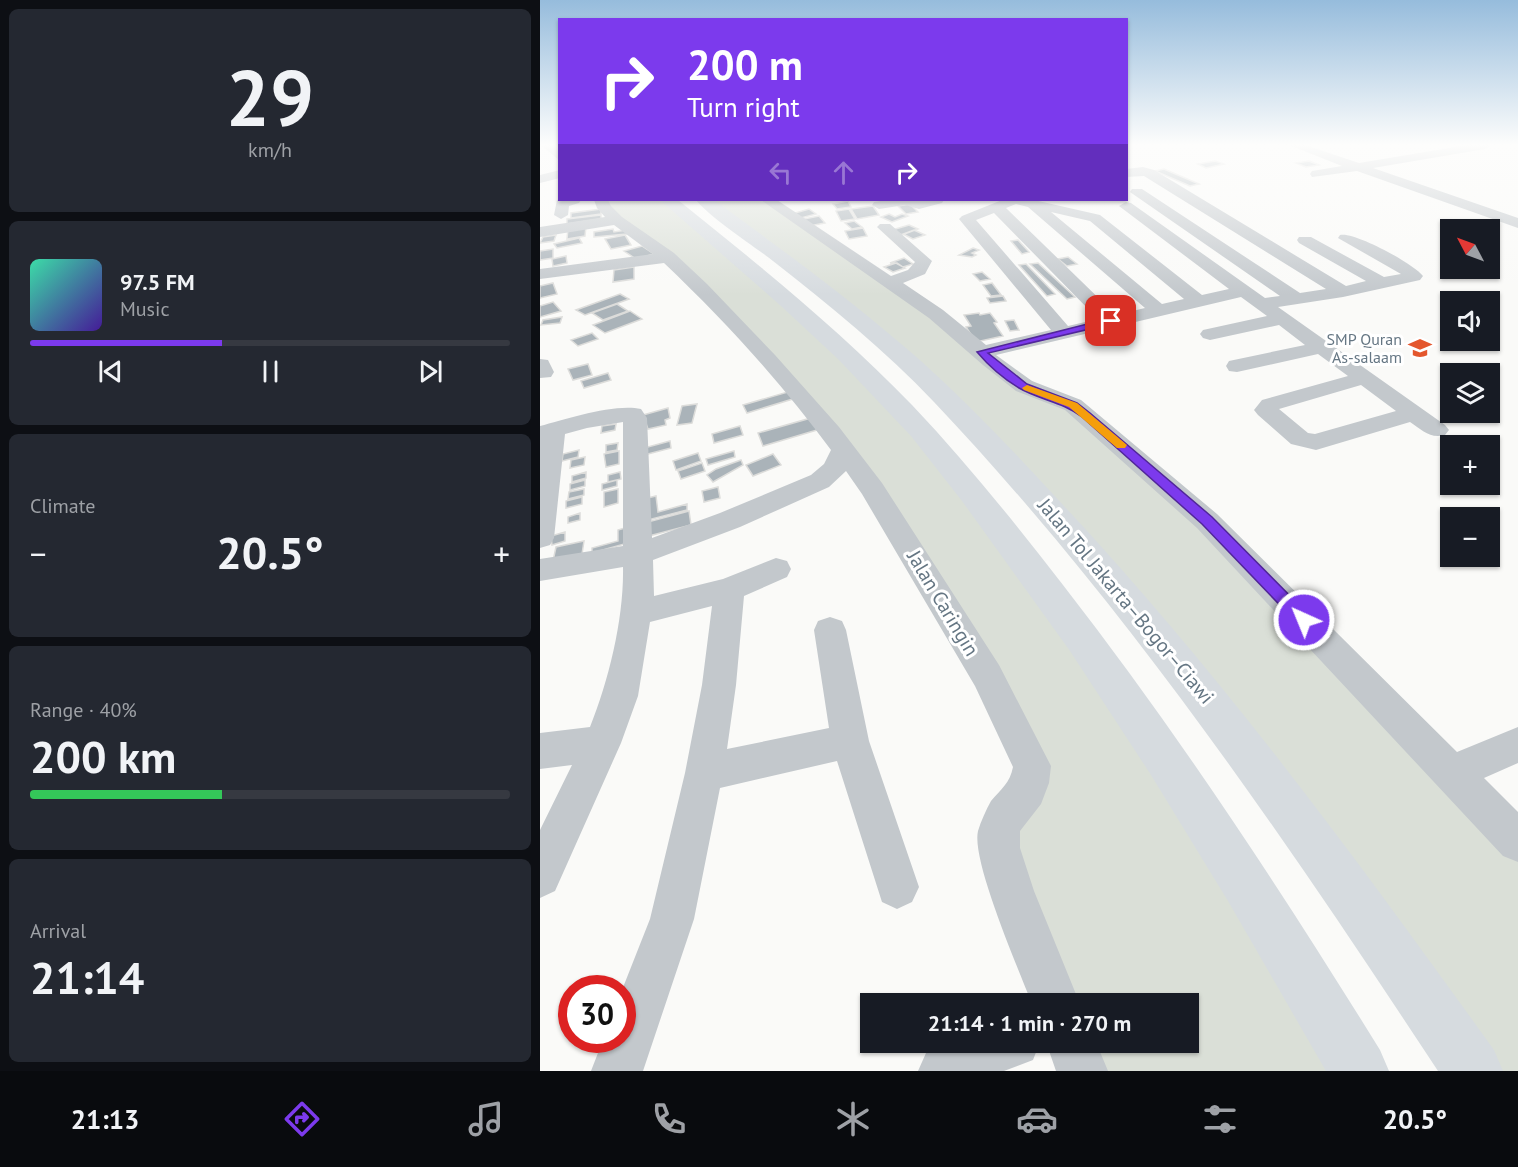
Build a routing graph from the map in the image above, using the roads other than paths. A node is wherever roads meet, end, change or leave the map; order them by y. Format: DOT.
graph roads {
  1 [pos="1141,195"];
  2 [pos="1185,195"];
  3 [pos="1438,195"];
  4 [pos="570,201"];
  5 [pos="669,201"];
  6 [pos="706,201"];
  7 [pos="769,201"];
  8 [pos="906,201"];
  9 [pos="906,201"];
  10 [pos="933,201"];
  11 [pos="1010,201"];
  12 [pos="1024,201"];
  13 [pos="602,204"];
  14 [pos="995,206"];
  15 [pos="879,212"];
  16 [pos="561,215"];
  17 [pos="1172,216"];
  18 [pos="540,220"];
  19 [pos="618,220"];
  20 [pos="1518,223"];
  21 [pos="1235,225"];
  22 [pos="540,232"];
  23 [pos="1197,232"];
  24 [pos="1166,237"];
  25 [pos="1346,238"];
  26 [pos="1305,240"];
  27 [pos="1126,243"];
  28 [pos="992,249"];
  29 [pos="1087,250"];
  30 [pos="668,257"];
  31 [pos="1046,257"];
  32 [pos="1006,264"];
  33 [pos="540,274"];
  34 [pos="888,282"];
  35 [pos="1383,284"];
  36 [pos="1243,291"];
  37 [pos="1343,292"];
  38 [pos="1297,299"];
  39 [pos="1012,300"];
  40 [pos="1198,301"];
  41 [pos="1260,304"];
  42 [pos="1158,310"];
  43 [pos="1026,318"];
  44 [pos="1282,319"];
  45 [pos="1111,321"];
  46 [pos="1063,332"];
  47 [pos="1210,334"];
  48 [pos="1039,337"];
  49 [pos="1322,347"];
  50 [pos="982,352"];
  51 [pos="1237,366"];
  52 [pos="1363,378"];
  53 [pos="1414,413"];
  54 [pos="1437,430"];
  55 [pos="547,433"];
  56 [pos="843,450"];
  57 [pos="542,504"];
  58 [pos="540,538"];
  59 [pos="639,554"];
  60 [pos="776,569"];
  61 [pos="540,570"];
  62 [pos="729,589"];
  63 [pos="638,613"];
  64 [pos="830,630"];
  65 [pos="850,741"];
  66 [pos="602,743"];
  67 [pos="1518,745"];
  68 [pos="540,751"];
  69 [pos="1452,772"];
  70 [pos="704,773"];
  71 [pos="1518,841"];
  72 [pos="540,876"];
  73 [pos="897,887"];
  74 [pos="1052,993"];
  75 [pos="984,1053"];
  76 [pos="1075,1053"];
  77 [pos="617,1071"];
  78 [pos="944,1071"];
  79 [pos="1082,1071"];
  80 [pos="1359,1071"];
  81 [pos="1473,1071"];
  1 -- 17 [label="street"];
  2 -- 21 [label="street"];
  3 -- 20 [label="street"];
  4 -- 16 [label="street"];
  5 -- 80 [label="highway"];
  6 -- 81 [label="highway, Jalan Tol Jakarta–Bogor–Ciawi"];
  7 -- 34 [label="street"];
  8 -- 15 [label="street"];
  9 -- 10 [label="street"];
  11 -- 14 [label="street"];
  12 -- 27 [label="street"];
  12 -- 29 [label="street"];
  13 -- 16 [label="street"];
  13 -- 19 [label="street, Jalan Caringin"];
  14 -- 28 [label="street"];
  14 -- 31 [label="street"];
  15 -- 34 [label="street"];
  16 -- 18 [label="street"];
  17 -- 23 [label="street"];
  17 -- 24 [label="street"];
  19 -- 22 [label="street"];
  19 -- 30 [label="street, Jalan Caringin"];
  21 -- 23 [label="street"];
  21 -- 37 [label="street"];
  23 -- 38 [label="street"];
  24 -- 27 [label="street"];
  24 -- 36 [label="street"];
  25 -- 35 [label="street"];
  26 -- 35 [label="street"];
  27 -- 29 [label="street"];
  27 -- 40 [label="street"];
  28 -- 32 [label="street"];
  28 -- 39 [label="street"];
  29 -- 31 [label="street"];
  29 -- 42 [label="street"];
  30 -- 33 [label="street"];
  30 -- 56 [label="street, Jalan Caringin"];
  31 -- 32 [label="street"];
  31 -- 45 [label="street"];
  32 -- 46 [label="street"];
  34 -- 50 [label="street"];
  35 -- 37 [label="street"];
  36 -- 40 [label="street"];
  36 -- 41 [label="street"];
  37 -- 38 [label="street"];
  38 -- 41 [label="street"];
  40 -- 42 [label="street"];
  41 -- 44 [label="street"];
  42 -- 45 [label="street"];
  43 -- 48 [label="street"];
  44 -- 47 [label="street"];
  44 -- 49 [label="street"];
  45 -- 46 [label="street"];
  46 -- 48 [label="street"];
  48 -- 50 [label="street"];
  49 -- 51 [label="street"];
  49 -- 52 [label="street"];
  50 -- 69 [label="street"];
  52 -- 53 [label="street"];
  52 -- 53 [label="street"];
  53 -- 54 [label="street"];
  55 -- 57 [label="street"];
  55 -- 59 [label="street"];
  56 -- 59 [label="street"];
  56 -- 74 [label="street, Jalan Caringin"];
  57 -- 58 [label="street"];
  59 -- 61 [label="street"];
  59 -- 63 [label="street"];
  60 -- 62 [label="street"];
  62 -- 63 [label="street"];
  62 -- 70 [label="street"];
  63 -- 66 [label="street"];
  64 -- 65 [label="street"];
  65 -- 70 [label="street"];
  65 -- 73 [label="street"];
  66 -- 68 [label="street"];
  66 -- 72 [label="street"];
  67 -- 69 [label="street"];
  69 -- 71 [label="street"];
  70 -- 77 [label="street"];
  75 -- 78 [label="street"];
  76 -- 79 [label="street"];
}
